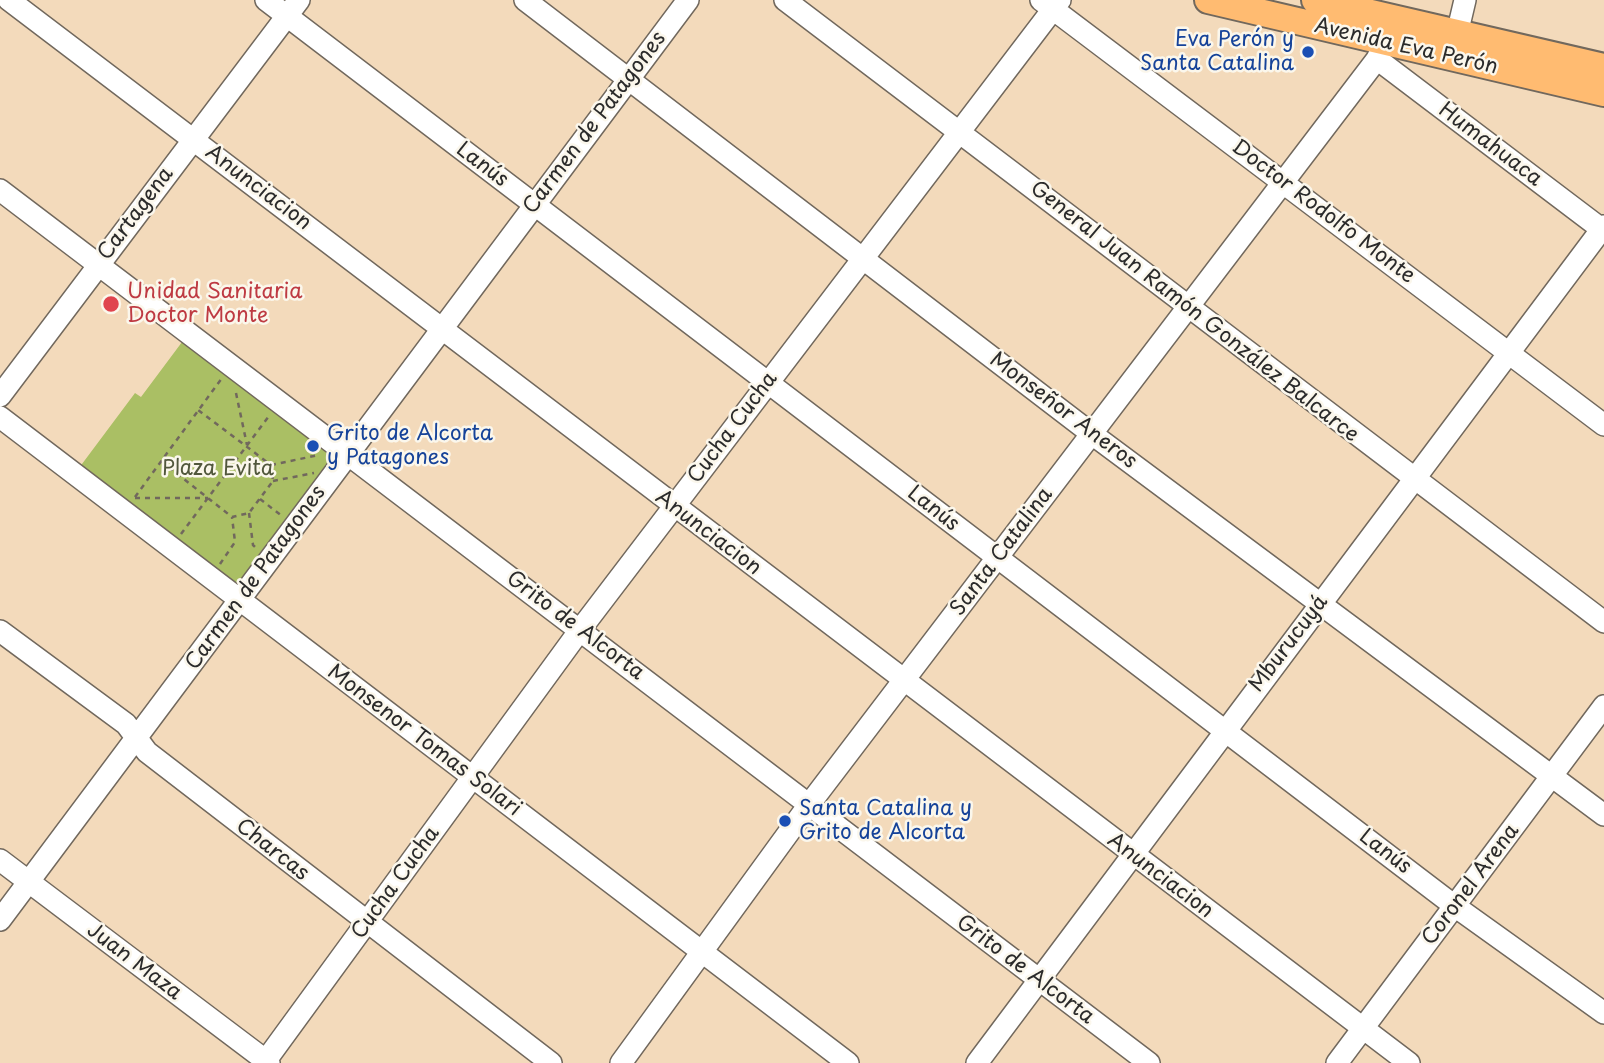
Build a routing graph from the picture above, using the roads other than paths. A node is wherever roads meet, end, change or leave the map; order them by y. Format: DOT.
graph roads {
  1 [pos="9,0"];
  2 [pos="266,0"];
  3 [pos="526,0"];
  4 [pos="688,0"];
  5 [pos="785,0"];
  6 [pos="1208,0"];
  7 [pos="1315,0"];
  8 [pos="1465,0"];
  9 [pos="1051,3"];
  10 [pos="293,8"];
  11 [pos="1457,34"];
  12 [pos="1380,51"];
  13 [pos="1604,67"];
  14 [pos="629,79"];
  15 [pos="1604,93"];
  16 [pos="959,131"];
  17 [pos="193,139"];
  18 [pos="1282,181"];
  19 [pos="0,190"];
  20 [pos="534,204"];
  21 [pos="1603,229"];
  22 [pos="861,257"];
  23 [pos="98,264"];
  24 [pos="1186,306"];
  25 [pos="443,329"];
  26 [pos="1511,354"];
  27 [pos="768,382"];
  28 [pos="0,396"];
  29 [pos="0,417"];
  30 [pos="1604,425"];
  31 [pos="1092,434"];
  32 [pos="343,457"];
  33 [pos="1414,481"];
  34 [pos="673,506"];
  35 [pos="996,558"];
  36 [pos="239,600"];
  37 [pos="1320,604"];
  38 [pos="1604,622"];
  39 [pos="580,630"];
  40 [pos="0,631"];
  41 [pos="904,682"];
  42 [pos="1604,706"];
  43 [pos="1224,730"];
  44 [pos="138,739"];
  45 [pos="1552,776"];
  46 [pos="472,779"];
  47 [pos="808,806"];
  48 [pos="1604,815"];
  49 [pos="1132,855"];
  50 [pos="0,860"];
  51 [pos="29,883"];
  52 [pos="1456,906"];
  53 [pos="0,920"];
  54 [pos="367,923"];
  55 [pos="704,950"];
  56 [pos="1038,980"];
  57 [pos="1604,1013"];
  58 [pos="1363,1029"];
  59 [pos="266,1062"];
  60 [pos="551,1063"];
  61 [pos="621,1063"];
  62 [pos="848,1063"];
  63 [pos="977,1063"];
  64 [pos="1149,1063"];
  65 [pos="1337,1063"];
  66 [pos="1409,1063"];
  1 -- 17 [label="street, Anunciacion"];
  2 -- 10 [label="street, Lanús"];
  3 -- 14 [label="street, Monseñor Aneros"];
  4 -- 14 [label="street, Carmen de Patagones"];
  5 -- 16 [label="street, General Juan Ramón González Balcarce"];
  6 -- 12 [label="main road, Avenida Eva Perón"];
  7 -- 11 [label="main road, Avenida Eva Perón"];
  8 -- 11 [label="street"];
  9 -- 16 [label="street, Cucha Cucha"];
  9 -- 18 [label="street, Doctor Rodolfo Monte"];
  10 -- 17 [label="street, Cartagena"];
  10 -- 20 [label="street, Lanús"];
  11 -- 13 [label="main road, Avenida Eva Perón"];
  12 -- 15 [label="main road, Avenida Eva Perón"];
  12 -- 18 [label="street, Santa Catalina"];
  12 -- 21 [label="street, Humahuaca"];
  14 -- 20 [label="street, Carmen de Patagones"];
  14 -- 22 [label="street, Monseñor Aneros"];
  16 -- 22 [label="street, Cucha Cucha"];
  16 -- 24 [label="street, General Juan Ramón González Balcarce"];
  17 -- 23 [label="street, Cartagena"];
  17 -- 25 [label="street, Anunciacion"];
  18 -- 24 [label="street, Santa Catalina"];
  18 -- 26 [label="street, Doctor Rodolfo Monte"];
  19 -- 23 [label="street, Grito de Alcorta"];
  20 -- 25 [label="street, Carmen de Patagones"];
  20 -- 27 [label="street, Lanús"];
  21 -- 26 [label="street, Mburucuyá"];
  22 -- 27 [label="street, Cucha Cucha"];
  22 -- 31 [label="street, Monseñor Aneros"];
  23 -- 28 [label="street, Cartagena"];
  23 -- 32 [label="street, Grito de Alcorta"];
  24 -- 31 [label="street, Santa Catalina"];
  24 -- 33 [label="street, General Juan Ramón González Balcarce"];
  25 -- 32 [label="street, Carmen de Patagones"];
  25 -- 34 [label="street, Anunciacion"];
  26 -- 30 [label="street, Doctor Rodolfo Monte"];
  26 -- 33 [label="street, Mburucuyá"];
  27 -- 34 [label="street, Cucha Cucha"];
  27 -- 35 [label="street, Lanús"];
  29 -- 36 [label="street, Monsenor Tomas Solari"];
  31 -- 35 [label="street, Santa Catalina"];
  31 -- 37 [label="street, Monseñor Aneros"];
  32 -- 36 [label="street, Carmen de Patagones"];
  32 -- 39 [label="street, Grito de Alcorta"];
  33 -- 37 [label="street, Mburucuyá"];
  33 -- 38 [label="street, General Juan Ramón González Balcarce"];
  34 -- 39 [label="street, Cucha Cucha"];
  34 -- 41 [label="street, Anunciacion"];
  35 -- 41 [label="street, Santa Catalina"];
  35 -- 43 [label="street, Lanús"];
  36 -- 44 [label="street, Carmen de Patagones"];
  36 -- 46 [label="street, Monsenor Tomas Solari"];
  37 -- 43 [label="street, Mburucuyá"];
  37 -- 45 [label="street, Monseñor Aneros"];
  39 -- 46 [label="street, Cucha Cucha"];
  39 -- 47 [label="street, Grito de Alcorta"];
  40 -- 44 [label="street, Charcas"];
  41 -- 47 [label="street, Santa Catalina"];
  41 -- 49 [label="street, Anunciacion"];
  42 -- 45 [label="street, Coronel Arena"];
  43 -- 49 [label="street, Mburucuyá"];
  43 -- 52 [label="street, Lanús"];
  44 -- 51 [label="street, Carmen de Patagones"];
  44 -- 54 [label="street, Charcas"];
  45 -- 48 [label="street, Monseñor Aneros"];
  45 -- 52 [label="street, Coronel Arena"];
  46 -- 54 [label="street, Cucha Cucha"];
  46 -- 55 [label="street, Monsenor Tomas Solari"];
  47 -- 55 [label="street, Santa Catalina"];
  47 -- 56 [label="street, Grito de Alcorta"];
  49 -- 56 [label="street, Mburucuyá"];
  49 -- 58 [label="street, Anunciacion"];
  50 -- 51 [label="street, Juan Maza"];
  51 -- 53 [label="street, Carmen de Patagones"];
  51 -- 59 [label="street, Juan Maza"];
  52 -- 57 [label="street, Lanús"];
  52 -- 58 [label="street, Coronel Arena"];
  54 -- 59 [label="street, Cucha Cucha"];
  54 -- 60 [label="street, Charcas"];
  55 -- 61 [label="street, Santa Catalina"];
  55 -- 62 [label="street, Monsenor Tomas Solari"];
  56 -- 63 [label="street, Mburucuyá"];
  56 -- 64 [label="street, Grito de Alcorta"];
  58 -- 65 [label="street, Coronel Arena"];
  58 -- 66 [label="street, Anunciacion"];
}
